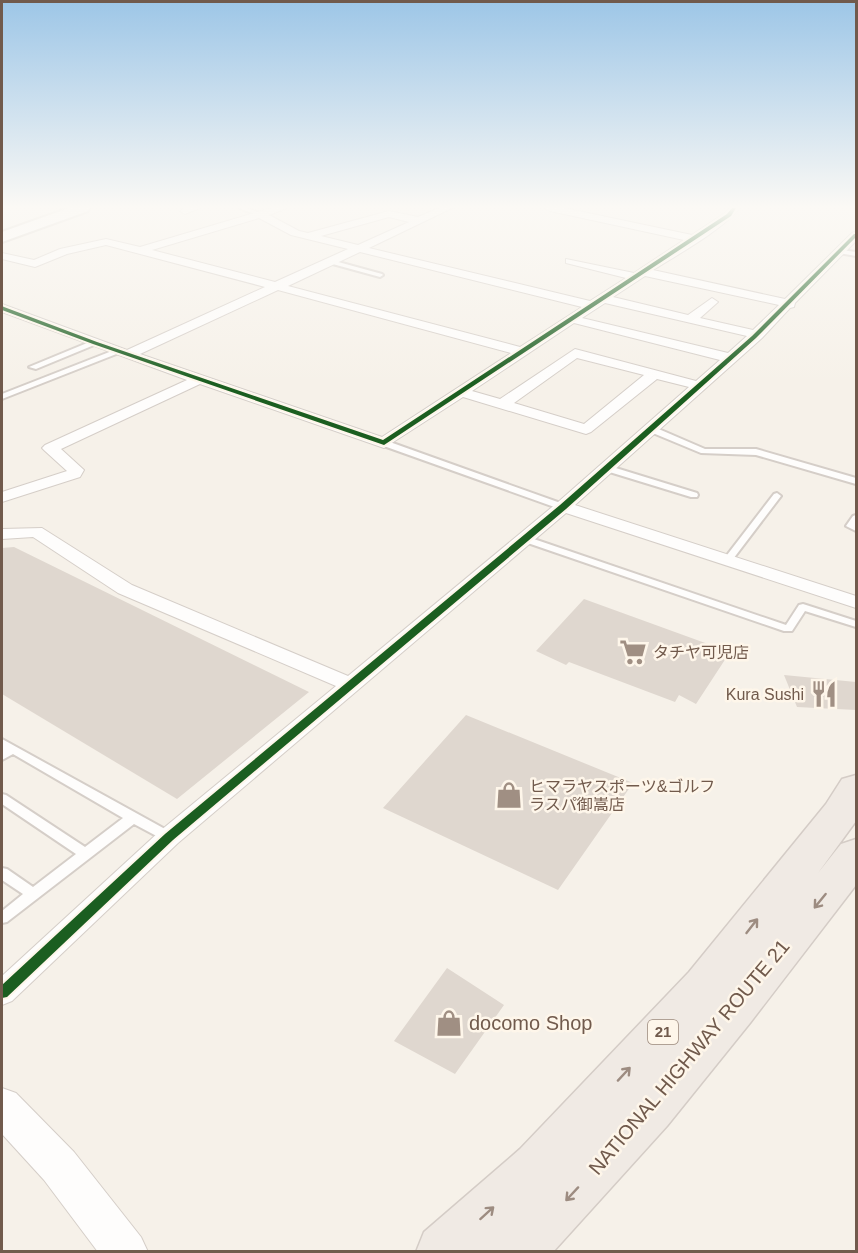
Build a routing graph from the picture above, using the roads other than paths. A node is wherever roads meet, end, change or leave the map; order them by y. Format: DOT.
graph roads {
  1 [pos="204,266"];
  2 [pos="321,266"];
  3 [pos="348,266"];
  4 [pos="437,266"];
  5 [pos="600,266"];
  6 [pos="652,266"];
  7 [pos="827,266"];
  8 [pos="641,274"];
  9 [pos="380,275"];
  10 [pos="279,286"];
  11 [pos="712,302"];
  12 [pos="599,303"];
  13 [pos="789,304"];
  14 [pos="2,308"];
  15 [pos="572,319"];
  16 [pos="690,319"];
  17 [pos="756,335"];
  18 [pos="95,343"];
  19 [pos="523,352"];
  20 [pos="125,353"];
  21 [pos="730,358"];
  22 [pos="33,367"];
  23 [pos="654,374"];
  24 [pos="200,379"];
  25 [pos="700,386"];
  26 [pos="461,392"];
  27 [pos="2,397"];
  28 [pos="503,404"];
  29 [pos="651,429"];
  30 [pos="384,444"];
  31 [pos="606,468"];
  32 [pos="856,481"];
  33 [pos="694,495"];
  34 [pos="2,496"];
  35 [pos="777,496"];
  36 [pos="563,507"];
  37 [pos="856,518"];
  38 [pos="856,528"];
  39 [pos="2,534"];
  40 [pos="525,539"];
  41 [pos="727,561"];
  42 [pos="856,602"];
  43 [pos="856,624"];
  44 [pos="352,685"];
  45 [pos="5,749"];
  46 [pos="856,789"];
  47 [pos="2,798"];
  48 [pos="133,818"];
  49 [pos="169,837"];
  50 [pos="86,854"];
  51 [pos="856,855"];
  52 [pos="2,873"];
  53 [pos="33,894"];
  54 [pos="2,918"];
  55 [pos="2,993"];
  56 [pos="2,1106"];
  57 [pos="126,1251"];
  58 [pos="444,1251"];
  59 [pos="513,1251"];
  1 -- 10 [label="street"];
  2 -- 10 [label="street"];
  3 -- 9 [label="lane"];
  4 -- 12 [label="street"];
  5 -- 8 [label="street"];
  6 -- 8 [label="street"];
  7 -- 13 [label="street"];
  8 -- 12 [label="street"];
  8 -- 13 [label="street"];
  10 -- 19 [label="street"];
  10 -- 20 [label="street"];
  11 -- 16 [label="street"];
  12 -- 15 [label="street"];
  12 -- 16 [label="street"];
  13 -- 17 [label="street"];
  14 -- 18 [label="street"];
  15 -- 19 [label="street"];
  15 -- 21 [label="street"];
  16 -- 17 [label="street"];
  17 -- 21 [label="street"];
  18 -- 20 [label="street"];
  18 -- 22 [label="lane"];
  19 -- 26 [label="street"];
  20 -- 24 [label="street"];
  20 -- 27 [label="lane"];
  21 -- 25 [label="street"];
  23 -- 25 [label="street"];
  23 -- 28 [label="street"];
  23 -- 28 [label="street"];
  24 -- 30 [label="street"];
  24 -- 34 [label="street"];
  25 -- 29 [label="street"];
  26 -- 28 [label="street"];
  26 -- 30 [label="street"];
  29 -- 31 [label="street"];
  29 -- 32 [label="lane"];
  30 -- 36 [label="lane"];
  31 -- 33 [label="lane"];
  31 -- 36 [label="street"];
  35 -- 41 [label="lane"];
  36 -- 40 [label="street"];
  36 -- 41 [label="street"];
  37 -- 38 [label="lane"];
  39 -- 44 [label="street"];
  40 -- 43 [label="lane"];
  40 -- 44 [label="street"];
  41 -- 42 [label="street"];
  44 -- 49 [label="street"];
  45 -- 48 [label="lane"];
  58 -- 46 [label="highway, NATIONAL HIGHWAY ROUTE 21 / 21, one-way"];
  47 -- 50 [label="lane"];
  48 -- 49 [label="lane"];
  48 -- 50 [label="lane"];
  49 -- 55 [label="street"];
  50 -- 53 [label="lane"];
  51 -- 59 [label="highway, NATIONAL HIGHWAY ROUTE 21 / 21, one-way"];
  52 -- 53 [label="lane"];
  53 -- 54 [label="lane"];
  56 -- 57 [label="street"];
}
